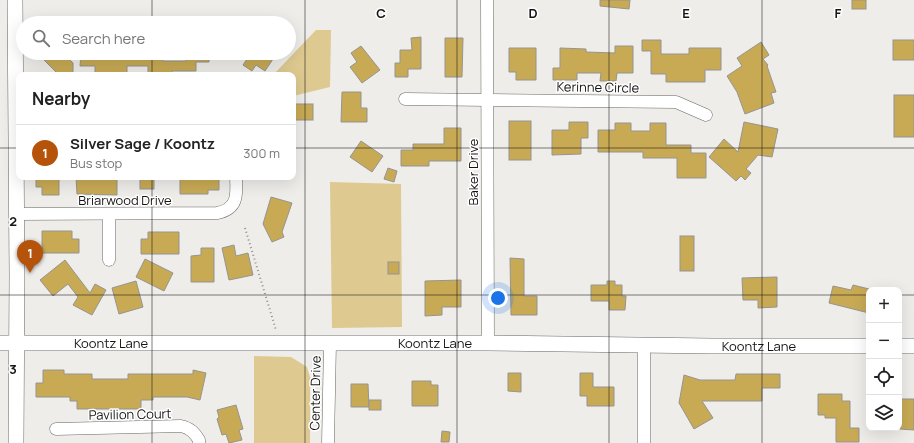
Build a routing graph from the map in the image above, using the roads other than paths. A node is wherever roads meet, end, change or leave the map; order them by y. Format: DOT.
graph roads {
  1 [pos="15,0"];
  2 [pos="487,0"];
  3 [pos="16,46"];
  4 [pos="16,60"];
  5 [pos="17,72"];
  6 [pos="405,99"];
  7 [pos="486,100"];
  8 [pos="706,115"];
  9 [pos="16,180"];
  10 [pos="236,180"];
  11 [pos="16,214"];
  12 [pos="109,214"];
  13 [pos="109,260"];
  14 [pos="0,343"];
  15 [pos="16,343"];
  16 [pos="330,343"];
  17 [pos="488,343"];
  18 [pos="644,344"];
  19 [pos="866,346"];
  20 [pos="902,346"];
  21 [pos="914,346"];
  22 [pos="56,429"];
  23 [pos="199,441"];
  24 [pos="16,443"];
  25 [pos="328,443"];
  26 [pos="644,443"];
  1 -- 3 [label="street"];
  2 -- 7 [label="street, Baker Drive"];
  4 -- 5 [label="street"];
  6 -- 7 [label="street, Kerinne Circle"];
  7 -- 8 [label="street, Kerinne Circle"];
  7 -- 17 [label="street, Baker Drive"];
  9 -- 11 [label="street"];
  10 -- 12 [label="street, Briarwood Drive"];
  11 -- 12 [label="street, Briarwood Drive"];
  11 -- 15 [label="street"];
  12 -- 13 [label="street"];
  14 -- 15 [label="street, Koontz Lane"];
  15 -- 16 [label="street, Koontz Lane"];
  15 -- 24 [label="street"];
  16 -- 17 [label="street, Koontz Lane"];
  16 -- 25 [label="street, Center Drive"];
  17 -- 18 [label="street, Koontz Lane"];
  18 -- 19 [label="street, Koontz Lane"];
  18 -- 26 [label="street"];
  20 -- 21 [label="street"];
  22 -- 23 [label="street, Pavilion Court"];
}
